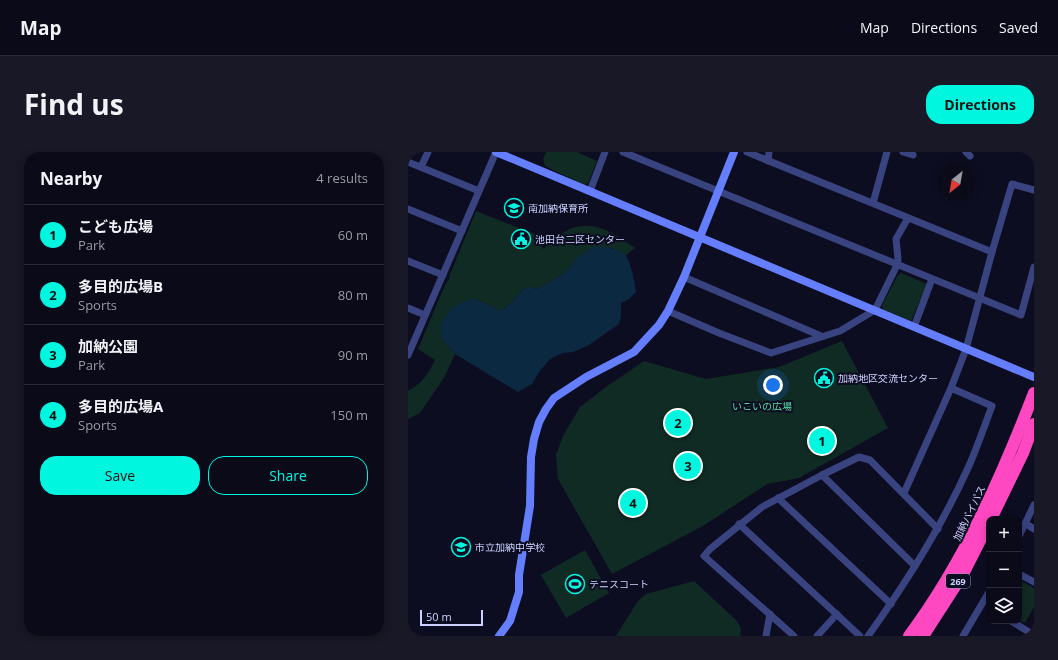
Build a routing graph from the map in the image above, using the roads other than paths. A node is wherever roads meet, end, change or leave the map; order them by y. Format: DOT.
graph roads {
  1 [pos="428,152"];
  2 [pos="496,152"];
  3 [pos="605,152"];
  4 [pos="623,152"];
  5 [pos="734,152"];
  6 [pos="747,152"];
  7 [pos="769,152"];
  8 [pos="887,152"];
  9 [pos="903,152"];
  10 [pos="913,155"];
  11 [pos="768,160"];
  12 [pos="408,162"];
  13 [pos="422,167"];
  14 [pos="1034,190"];
  15 [pos="590,191"];
  16 [pos="718,191"];
  17 [pos="479,192"];
  18 [pos="873,203"];
  19 [pos="408,209"];
  20 [pos="908,218"];
  21 [pos="462,231"];
  22 [pos="699,237"];
  23 [pos="992,252"];
  24 [pos="408,261"];
  25 [pos="897,265"];
  26 [pos="1034,267"];
  27 [pos="443,275"];
  28 [pos="684,277"];
  29 [pos="932,279"];
  30 [pos="980,299"];
  31 [pos="408,308"];
  32 [pos="875,310"];
  33 [pos="668,311"];
  34 [pos="425,316"];
  35 [pos="914,327"];
  36 [pos="821,336"];
  37 [pos="966,349"];
  38 [pos="408,355"];
  39 [pos="1034,377"];
  40 [pos="951,388"];
  41 [pos="1034,393"];
  42 [pos="1034,424"];
  43 [pos="822,474"];
  44 [pos="904,494"];
  45 [pos="778,498"];
  46 [pos="1034,505"];
  47 [pos="992,516"];
  48 [pos="740,524"];
  49 [pos="1026,524"];
  50 [pos="986,528"];
  51 [pos="938,529"];
  52 [pos="1034,529"];
  53 [pos="1022,531"];
  54 [pos="915,566"];
  55 [pos="1022,576"];
  56 [pos="1034,582"];
  57 [pos="891,604"];
  58 [pos="986,606"];
  59 [pos="770,614"];
  60 [pos="837,614"];
  61 [pos="1016,624"];
  62 [pos="1034,635"];
  63 [pos="499,636"];
  64 [pos="766,636"];
  65 [pos="794,636"];
  66 [pos="817,636"];
  67 [pos="860,636"];
  68 [pos="868,636"];
  69 [pos="909,636"];
  70 [pos="923,636"];
  71 [pos="963,636"];
  1 -- 13 [label="street"];
  2 -- 15 [label="street"];
  2 -- 17 [label="street"];
  3 -- 15 [label="street"];
  4 -- 16 [label="street"];
  5 -- 16 [label="street"];
  6 -- 11 [label="street"];
  7 -- 11 [label="street"];
  8 -- 18 [label="street"];
  9 -- 10 [label="street"];
  11 -- 18 [label="street"];
  12 -- 13 [label="street"];
  13 -- 17 [label="street"];
  14 -- 23 [label="street"];
  15 -- 22 [label="street"];
  16 -- 22 [label="street"];
  16 -- 25 [label="street"];
  17 -- 21 [label="street"];
  18 -- 20 [label="street"];
  19 -- 21 [label="street"];
  20 -- 23 [label="street"];
  20 -- 25 [label="street"];
  21 -- 27 [label="street"];
  22 -- 28 [label="street"];
  22 -- 32 [label="street"];
  23 -- 30 [label="street"];
  24 -- 27 [label="street"];
  25 -- 29 [label="street"];
  25 -- 32 [label="street"];
  26 -- 30 [label="street"];
  27 -- 34 [label="street"];
  28 -- 33 [label="street"];
  28 -- 36 [label="street"];
  29 -- 30 [label="street"];
  29 -- 35 [label="street"];
  30 -- 37 [label="street"];
  31 -- 34 [label="street"];
  32 -- 35 [label="street"];
  32 -- 36 [label="street"];
  33 -- 36 [label="street"];
  33 -- 63 [label="street"];
  34 -- 38 [label="street"];
  35 -- 37 [label="street"];
  37 -- 39 [label="street"];
  37 -- 40 [label="street"];
  40 -- 44 [label="street"];
  40 -- 51 [label="street"];
  41 -- 69 [label="highway, 加納バイパス / 269"];
  42 -- 47 [label="highway"];
  43 -- 44 [label="street"];
  43 -- 45 [label="street"];
  43 -- 54 [label="street"];
  44 -- 51 [label="street"];
  45 -- 48 [label="street"];
  45 -- 57 [label="street"];
  46 -- 49 [label="street"];
  48 -- 59 [label="street"];
  48 -- 60 [label="street"];
  49 -- 52 [label="street"];
  49 -- 53 [label="street"];
  50 -- 70 [label="highway, 269"];
  51 -- 54 [label="street"];
  54 -- 57 [label="street"];
  55 -- 56 [label="street"];
  57 -- 68 [label="street"];
  58 -- 71 [label="street"];
  59 -- 64 [label="street"];
  59 -- 65 [label="street"];
  60 -- 66 [label="street"];
  60 -- 67 [label="street"];
  61 -- 62 [label="street"];
}
